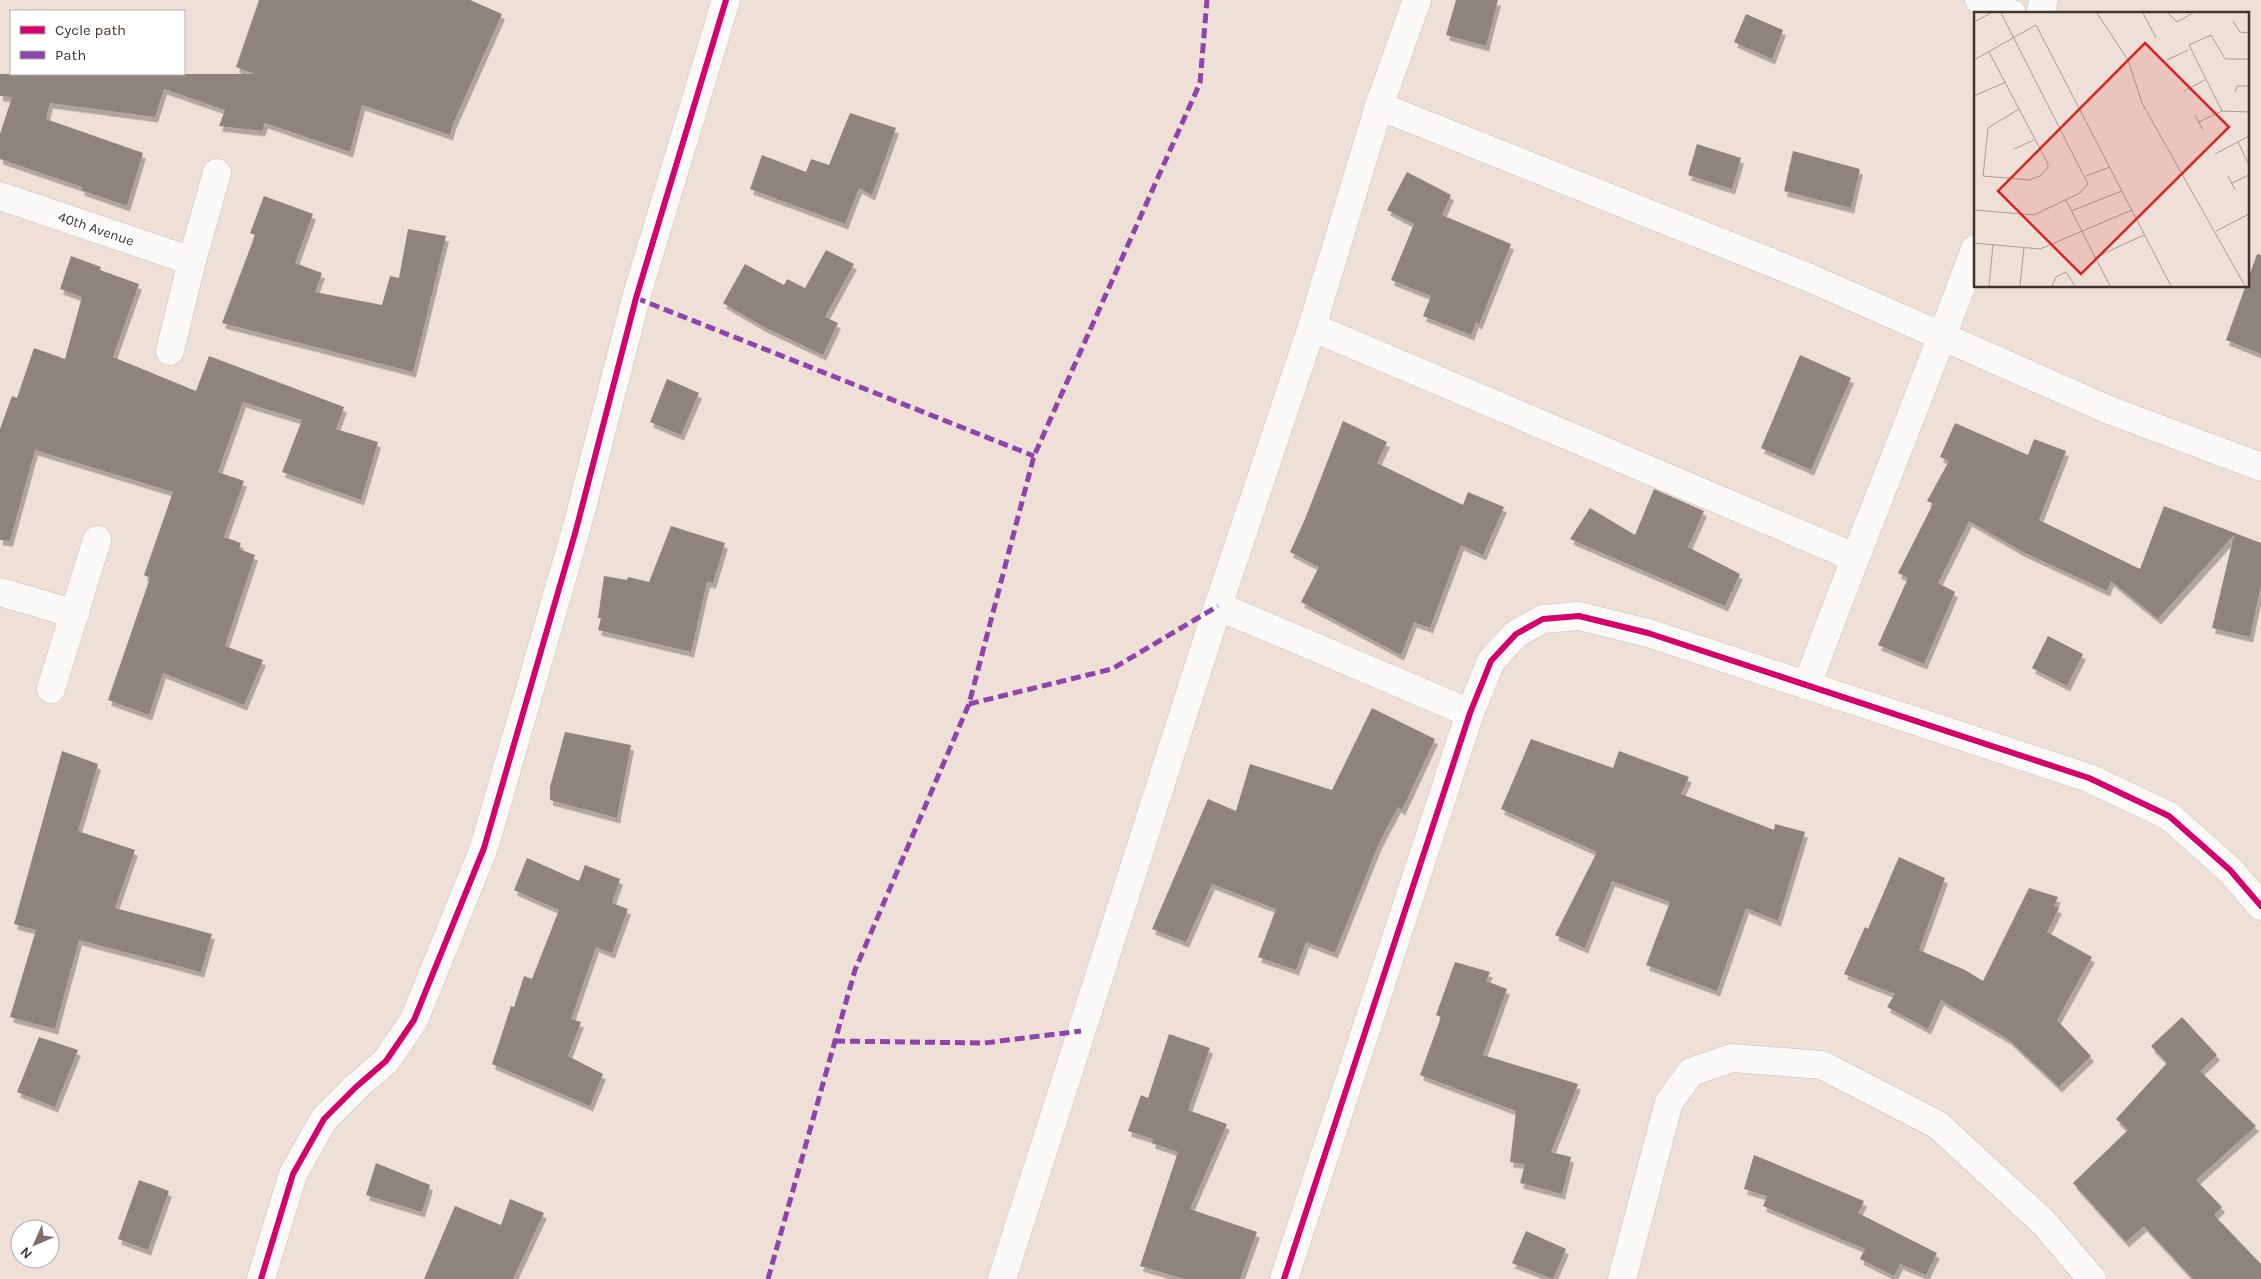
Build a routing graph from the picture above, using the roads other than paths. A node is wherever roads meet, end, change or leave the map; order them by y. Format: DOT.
graph roads {
  1 [pos="726,0"];
  2 [pos="1418,0"];
  3 [pos="1979,0"];
  4 [pos="2007,12"];
  5 [pos="1379,106"];
  6 [pos="217,173"];
  7 [pos="0,196"];
  8 [pos="1974,252"];
  9 [pos="192,261"];
  10 [pos="1312,326"];
  11 [pos="1943,336"];
  12 [pos="170,351"];
  13 [pos="2261,467"];
  14 [pos="97,540"];
  15 [pos="1854,557"];
  16 [pos="0,592"];
  17 [pos="1218,606"];
  18 [pos="76,614"];
  19 [pos="1807,685"];
  20 [pos="51,689"];
  21 [pos="1470,713"];
  22 [pos="2261,906"];
  23 [pos="261,1279"];
  24 [pos="1002,1279"];
  25 [pos="1284,1279"];
  26 [pos="1622,1279"];
  27 [pos="2092,1279"];
  1 -- 23 [label="street"];
  2 -- 5 [label="street"];
  3 -- 4 [label="street"];
  5 -- 10 [label="street"];
  5 -- 11 [label="street"];
  6 -- 9 [label="street"];
  7 -- 9 [label="street, 40th Avenue"];
  8 -- 11 [label="street"];
  9 -- 12 [label="street"];
  10 -- 15 [label="street"];
  10 -- 17 [label="street"];
  11 -- 13 [label="street"];
  11 -- 15 [label="street"];
  14 -- 18 [label="street"];
  15 -- 19 [label="street"];
  16 -- 18 [label="street"];
  17 -- 21 [label="street"];
  17 -- 24 [label="street"];
  18 -- 20 [label="street"];
  19 -- 21 [label="street"];
  19 -- 22 [label="street"];
  21 -- 25 [label="street"];
  26 -- 27 [label="street"];
}
